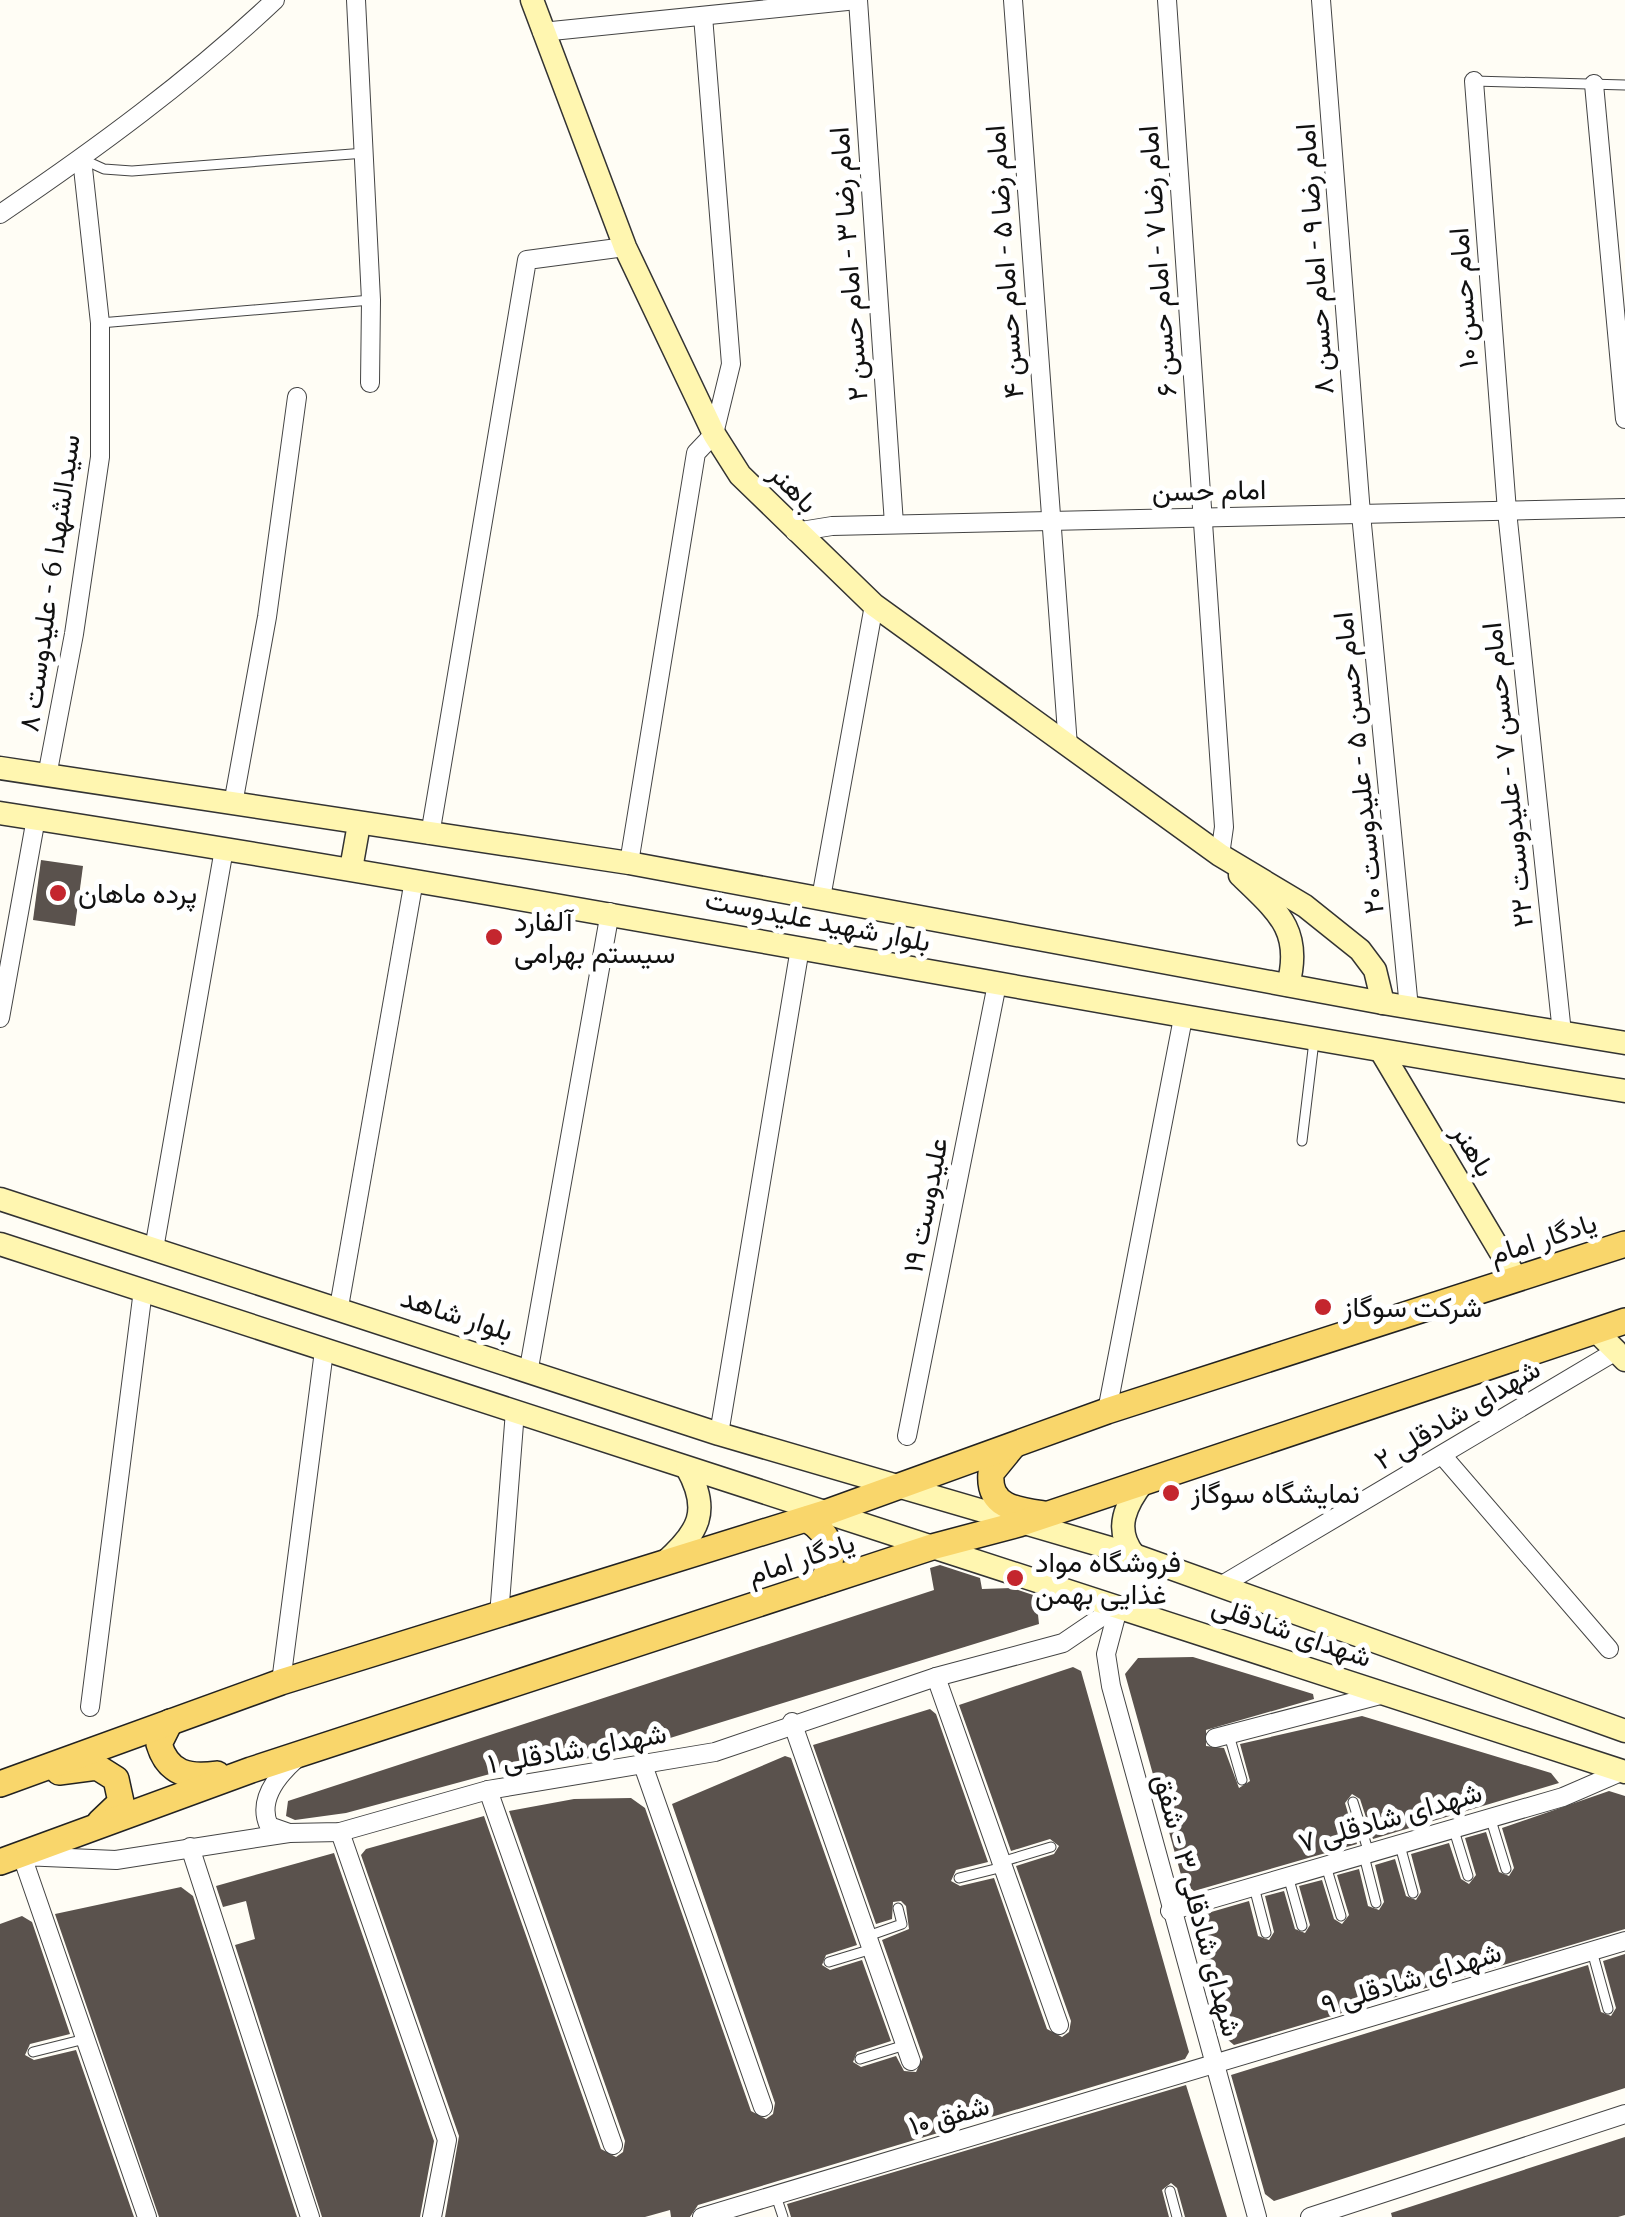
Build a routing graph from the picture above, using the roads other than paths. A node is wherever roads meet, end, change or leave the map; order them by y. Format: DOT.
graph roads {
  1 [pos="275,0"];
  2 [pos="356,0"];
  3 [pos="532,0"];
  4 [pos="857,0"];
  5 [pos="1012,0"];
  6 [pos="1167,0"];
  7 [pos="1321,0"];
  8 [pos="703,16"];
  9 [pos="542,32"];
  10 [pos="1474,81"];
  11 [pos="1594,84"];
  12 [pos="1625,85"];
  13 [pos="365,154"];
  14 [pos="82,158"];
  15 [pos="0,214"];
  16 [pos="625,247"];
  17 [pos="371,300"];
  18 [pos="100,324"];
  19 [pos="370,383"];
  20 [pos="297,398"];
  21 [pos="1625,419"];
  22 [pos="714,434"];
  23 [pos="1625,508"];
  24 [pos="1507,511"];
  25 [pos="1361,514"];
  26 [pos="1203,518"];
  27 [pos="1050,521"];
  28 [pos="894,524"];
  29 [pos="795,532"];
  30 [pos="874,605"];
  31 [pos="1068,746"];
  32 [pos="0,768"];
  33 [pos="47,776"];
  34 [pos="233,804"];
  35 [pos="0,813"];
  36 [pos="36,818"];
  37 [pos="359,824"];
  38 [pos="430,834"];
  39 [pos="224,849"];
  40 [pos="1220,855"];
  41 [pos="629,863"];
  42 [pos="350,870"];
  43 [pos="414,880"];
  44 [pos="820,898"];
  45 [pos="610,912"];
  46 [pos="800,948"];
  47 [pos="997,984"];
  48 [pos="1288,985"];
  49 [pos="1383,1003"];
  50 [pos="1409,1008"];
  51 [pos="1,1014"];
  52 [pos="1183,1018"];
  53 [pos="1562,1033"];
  54 [pos="1314,1041"];
  55 [pos="1625,1043"];
  56 [pos="1381,1052"];
  57 [pos="1625,1091"];
  58 [pos="1302,1142"];
  59 [pos="0,1199"];
  60 [pos="0,1244"];
  61 [pos="1625,1244"];
  62 [pos="154,1248"];
  63 [pos="1516,1278"];
  64 [pos="143,1290"];
  65 [pos="338,1308"];
  66 [pos="1625,1321"];
  67 [pos="1596,1330"];
  68 [pos="324,1351"];
  69 [pos="1621,1356"];
  70 [pos="529,1368"];
  71 [pos="1108,1411"];
  72 [pos="514,1412"];
  73 [pos="719,1434"];
  74 [pos="907,1436"];
  75 [pos="1013,1446"];
  76 [pos="1442,1455"];
  77 [pos="687,1468"];
  78 [pos="1144,1481"];
  79 [pos="895,1488"];
  80 [pos="1047,1514"];
  81 [pos="816,1516"];
  82 [pos="1019,1524"];
  83 [pos="932,1547"];
  84 [pos="1134,1555"];
  85 [pos="662,1564"];
  86 [pos="821,1583"];
  87 [pos="1222,1585"];
  88 [pos="1120,1604"];
  89 [pos="498,1616"];
  90 [pos="1609,1649"];
  91 [pos="936,1677"];
  92 [pos="281,1682"];
  93 [pos="1386,1694"];
  94 [pos="90,1708"];
  95 [pos="170,1722"];
  96 [pos="792,1722"];
  97 [pos="1625,1731"];
  98 [pos="1222,1736"];
  99 [pos="304,1752"];
  100 [pos="643,1766"];
  101 [pos="251,1770"];
  102 [pos="1624,1772"];
  103 [pos="1242,1780"];
  104 [pos="0,1786"];
  105 [pos="488,1790"];
  106 [pos="1354,1802"];
  107 [pos="1490,1817"];
  108 [pos="1453,1827"];
  109 [pos="340,1832"];
  110 [pos="289,1833"];
  111 [pos="84,1834"];
  112 [pos="1398,1842"];
  113 [pos="1051,1847"];
  114 [pos="190,1848"];
  115 [pos="1365,1851"];
  116 [pos="11,1859"];
  117 [pos="1325,1863"];
  118 [pos="1002,1865"];
  119 [pos="1506,1870"];
  120 [pos="1288,1874"];
  121 [pos="1468,1876"];
  122 [pos="959,1878"];
  123 [pos="1254,1885"];
  124 [pos="1413,1893"];
  125 [pos="1376,1903"];
  126 [pos="898,1908"];
  127 [pos="1170,1911"];
  128 [pos="1342,1916"];
  129 [pos="1302,1926"];
  130 [pos="1266,1932"];
  131 [pos="1625,1941"];
  132 [pos="870,1942"];
  133 [pos="1592,1951"];
  134 [pos="829,1962"];
  135 [pos="1608,2009"];
  136 [pos="1059,2026"];
  137 [pos="86,2039"];
  138 [pos="33,2052"];
  139 [pos="909,2053"];
  140 [pos="860,2059"];
  141 [pos="1213,2067"];
  142 [pos="763,2106"];
  143 [pos="1625,2114"];
  144 [pos="614,2145"];
  145 [pos="1170,2191"];
  146 [pos="776,2196"];
  147 [pos="730,2213"];
  148 [pos="146,2217"];
  149 [pos="310,2217"];
  150 [pos="432,2217"];
  151 [pos="702,2217"];
  152 [pos="783,2217"];
  153 [pos="1177,2217"];
  154 [pos="1257,2217"];
  155 [pos="1310,2217"];
  1 -- 14 [label="street"];
  2 -- 13 [label="street"];
  3 -- 9 [label="main road, باهنر"];
  4 -- 8 [label="street"];
  4 -- 28 [label="street, امام رضا ۳ - امام حسن ۲"];
  5 -- 27 [label="street, امام رضا ۵ - امام حسن ۴"];
  6 -- 26 [label="street, امام رضا ۷ - امام حسن ۶"];
  7 -- 25 [label="street, امام رضا ۹ - امام حسن ۸"];
  8 -- 9 [label="street"];
  8 -- 22 [label="street"];
  9 -- 16 [label="main road, باهنر"];
  10 -- 11 [label="lane"];
  10 -- 24 [label="street, امام حسن ۱۰"];
  11 -- 12 [label="lane"];
  11 -- 21 [label="street"];
  13 -- 14 [label="lane"];
  13 -- 17 [label="street"];
  14 -- 15 [label="street"];
  14 -- 18 [label="street, سیدالشهدا 6 - علیدوست ۸"];
  16 -- 22 [label="main road, باهنر"];
  16 -- 38 [label="street"];
  17 -- 18 [label="lane"];
  17 -- 19 [label="street"];
  18 -- 33 [label="street, سیدالشهدا 6 - علیدوست ۸"];
  20 -- 34 [label="street"];
  22 -- 29 [label="main road, باهنر"];
  22 -- 41 [label="street"];
  23 -- 24 [label="street, امام حسن"];
  24 -- 25 [label="street, امام حسن"];
  24 -- 53 [label="street, امام حسن ۷ - علیدوست ۲۲"];
  25 -- 26 [label="street, امام حسن"];
  25 -- 50 [label="street, امام حسن ۵ - علیدوست ۲۰"];
  26 -- 27 [label="street, امام حسن"];
  26 -- 40 [label="street, امام رضا ۷ - امام حسن ۶"];
  27 -- 28 [label="street, امام حسن"];
  27 -- 31 [label="street, امام رضا ۵ - امام حسن ۴"];
  28 -- 29 [label="street, امام حسن"];
  29 -- 30 [label="main road, باهنر"];
  30 -- 31 [label="main road, باهنر"];
  30 -- 44 [label="street"];
  31 -- 40 [label="main road, باهنر"];
  32 -- 33 [label="main road, بلوار شهید علیدوست"];
  33 -- 34 [label="main road, بلوار شهید علیدوست"];
  34 -- 37 [label="main road, بلوار شهید علیدوست"];
  35 -- 36 [label="main road, بلوار شهید علیدوست"];
  36 -- 39 [label="main road, بلوار شهید علیدوست"];
  36 -- 51 [label="street"];
  37 -- 38 [label="main road, بلوار شهید علیدوست"];
  37 -- 42 [label="main road"];
  38 -- 41 [label="main road, بلوار شهید علیدوست"];
  39 -- 42 [label="main road, بلوار شهید علیدوست"];
  39 -- 62 [label="street"];
  40 -- 48 [label="main road, باهنر"];
  40 -- 49 [label="main road, باهنر"];
  41 -- 44 [label="main road, بلوار شهید علیدوست"];
  42 -- 43 [label="main road, بلوار شهید علیدوست"];
  43 -- 45 [label="main road, بلوار شهید علیدوست"];
  43 -- 65 [label="street"];
  44 -- 48 [label="main road, بلوار شهید علیدوست"];
  45 -- 46 [label="main road, بلوار شهید علیدوست"];
  45 -- 70 [label="street"];
  46 -- 47 [label="main road, بلوار شهید علیدوست"];
  46 -- 73 [label="street"];
  47 -- 52 [label="main road, بلوار شهید علیدوست"];
  47 -- 74 [label="street, علیدوست ۱۹"];
  48 -- 49 [label="main road, بلوار شهید علیدوست"];
  49 -- 50 [label="main road, بلوار شهید علیدوست"];
  50 -- 53 [label="main road, بلوار شهید علیدوست"];
  52 -- 54 [label="main road, بلوار شهید علیدوست"];
  52 -- 71 [label="street"];
  53 -- 55 [label="main road, بلوار شهید علیدوست"];
  54 -- 56 [label="main road, بلوار شهید علیدوست"];
  54 -- 58 [label="lane"];
  56 -- 57 [label="main road, بلوار شهید علیدوست"];
  56 -- 63 [label="main road, باهنر"];
  59 -- 62 [label="main road, بلوار شاهد"];
  60 -- 64 [label="main road"];
  61 -- 63 [label="main road, یادگار امام"];
  62 -- 65 [label="main road, بلوار شاهد"];
  63 -- 71 [label="main road, یادگار امام"];
  64 -- 68 [label="main road"];
  64 -- 94 [label="street"];
  65 -- 70 [label="main road, بلوار شاهد"];
  66 -- 67 [label="main road, یادگار امام"];
  67 -- 69 [label="main road"];
  67 -- 78 [label="main road, یادگار امام"];
  68 -- 72 [label="main road"];
  68 -- 92 [label="street"];
  69 -- 76 [label="street, شهدای شادقلی ۲"];
  70 -- 73 [label="main road, بلوار شاهد"];
  71 -- 75 [label="main road, یادگار امام"];
  72 -- 77 [label="main road"];
  72 -- 89 [label="street"];
  73 -- 79 [label="main road, بلوار شاهد"];
  75 -- 79 [label="main road, یادگار امام"];
  75 -- 80 [label="main road"];
  76 -- 87 [label="street, شهدای شادقلی ۲"];
  76 -- 90 [label="street"];
  77 -- 81 [label="main road"];
  77 -- 85 [label="main road"];
  78 -- 80 [label="main road, یادگار امام"];
  78 -- 84 [label="main road"];
  79 -- 81 [label="main road, یادگار امام"];
  79 -- 82 [label="main road, شهدای شادقلی"];
  80 -- 82 [label="main road, یادگار امام"];
  81 -- 83 [label="main road, شهدای شادقلی"];
  81 -- 85 [label="main road, یادگار امام"];
  81 -- 86 [label="main road"];
  82 -- 83 [label="main road, یادگار امام"];
  82 -- 84 [label="main road, شهدای شادقلی"];
  83 -- 86 [label="main road, یادگار امام"];
  83 -- 88 [label="main road, شهدای شادقلی"];
  84 -- 87 [label="main road, شهدای شادقلی"];
  85 -- 89 [label="main road, یادگار امام"];
  86 -- 99 [label="main road, یادگار امام"];
  87 -- 97 [label="main road, شهدای شادقلی"];
  88 -- 91 [label="street, شهدای شادقلی ۱"];
  88 -- 93 [label="main road, شهدای شادقلی"];
  88 -- 127 [label="street, شهدای شادقلی ۳ - شفق"];
  89 -- 92 [label="main road, یادگار امام"];
  91 -- 96 [label="street, شهدای شادقلی ۱"];
  91 -- 118 [label="street"];
  92 -- 95 [label="main road, یادگار امام"];
  93 -- 98 [label="street"];
  93 -- 102 [label="main road, شهدای شادقلی"];
  95 -- 101 [label="main road"];
  95 -- 104 [label="main road, یادگار امام"];
  96 -- 100 [label="street, شهدای شادقلی ۱"];
  96 -- 132 [label="street"];
  98 -- 103 [label="lane"];
  99 -- 101 [label="main road, یادگار امام"];
  99 -- 110 [label="street"];
  100 -- 105 [label="street, شهدای شادقلی ۱"];
  100 -- 142 [label="street"];
  101 -- 111 [label="main road, یادگار امام"];
  102 -- 107 [label="street, شهدای شادقلی ۷"];
  104 -- 111 [label="main road"];
  105 -- 109 [label="street, شهدای شادقلی ۱"];
  105 -- 144 [label="street"];
  106 -- 115 [label="lane"];
  107 -- 108 [label="street, شهدای شادقلی ۷"];
  107 -- 119 [label="lane"];
  108 -- 112 [label="street, شهدای شادقلی ۷"];
  108 -- 121 [label="lane"];
  109 -- 110 [label="street, شهدای شادقلی ۱"];
  109 -- 150 [label="street"];
  110 -- 114 [label="street, شهدای شادقلی ۱"];
  111 -- 116 [label="main road, یادگار امام"];
  112 -- 115 [label="street, شهدای شادقلی ۷"];
  112 -- 124 [label="lane"];
  113 -- 118 [label="lane"];
  114 -- 116 [label="street, شهدای شادقلی ۱"];
  114 -- 149 [label="street"];
  115 -- 117 [label="street, شهدای شادقلی ۷"];
  115 -- 125 [label="lane"];
  116 -- 137 [label="street"];
  117 -- 120 [label="street, شهدای شادقلی ۷"];
  117 -- 128 [label="lane"];
  118 -- 122 [label="lane"];
  118 -- 136 [label="street"];
  120 -- 123 [label="street, شهدای شادقلی ۷"];
  120 -- 129 [label="lane"];
  123 -- 127 [label="street, شهدای شادقلی ۷"];
  123 -- 130 [label="lane"];
  126 -- 132 [label="lane"];
  127 -- 141 [label="street, شهدای شادقلی ۳ - شفق"];
  131 -- 133 [label="street, شهدای شادقلی ۹"];
  132 -- 134 [label="lane"];
  132 -- 139 [label="street"];
  133 -- 135 [label="lane"];
  133 -- 141 [label="street, شهدای شادقلی ۹"];
  137 -- 138 [label="lane"];
  137 -- 148 [label="street"];
  139 -- 140 [label="lane"];
  141 -- 146 [label="street, شفق ۱۰"];
  141 -- 154 [label="street, شهدای شادقلی ۳ - شفق"];
  143 -- 155 [label="street"];
  145 -- 153 [label="lane"];
  146 -- 147 [label="street, شفق ۱۰"];
  146 -- 152 [label="lane"];
  147 -- 151 [label="street, شفق ۱۰"];
}
